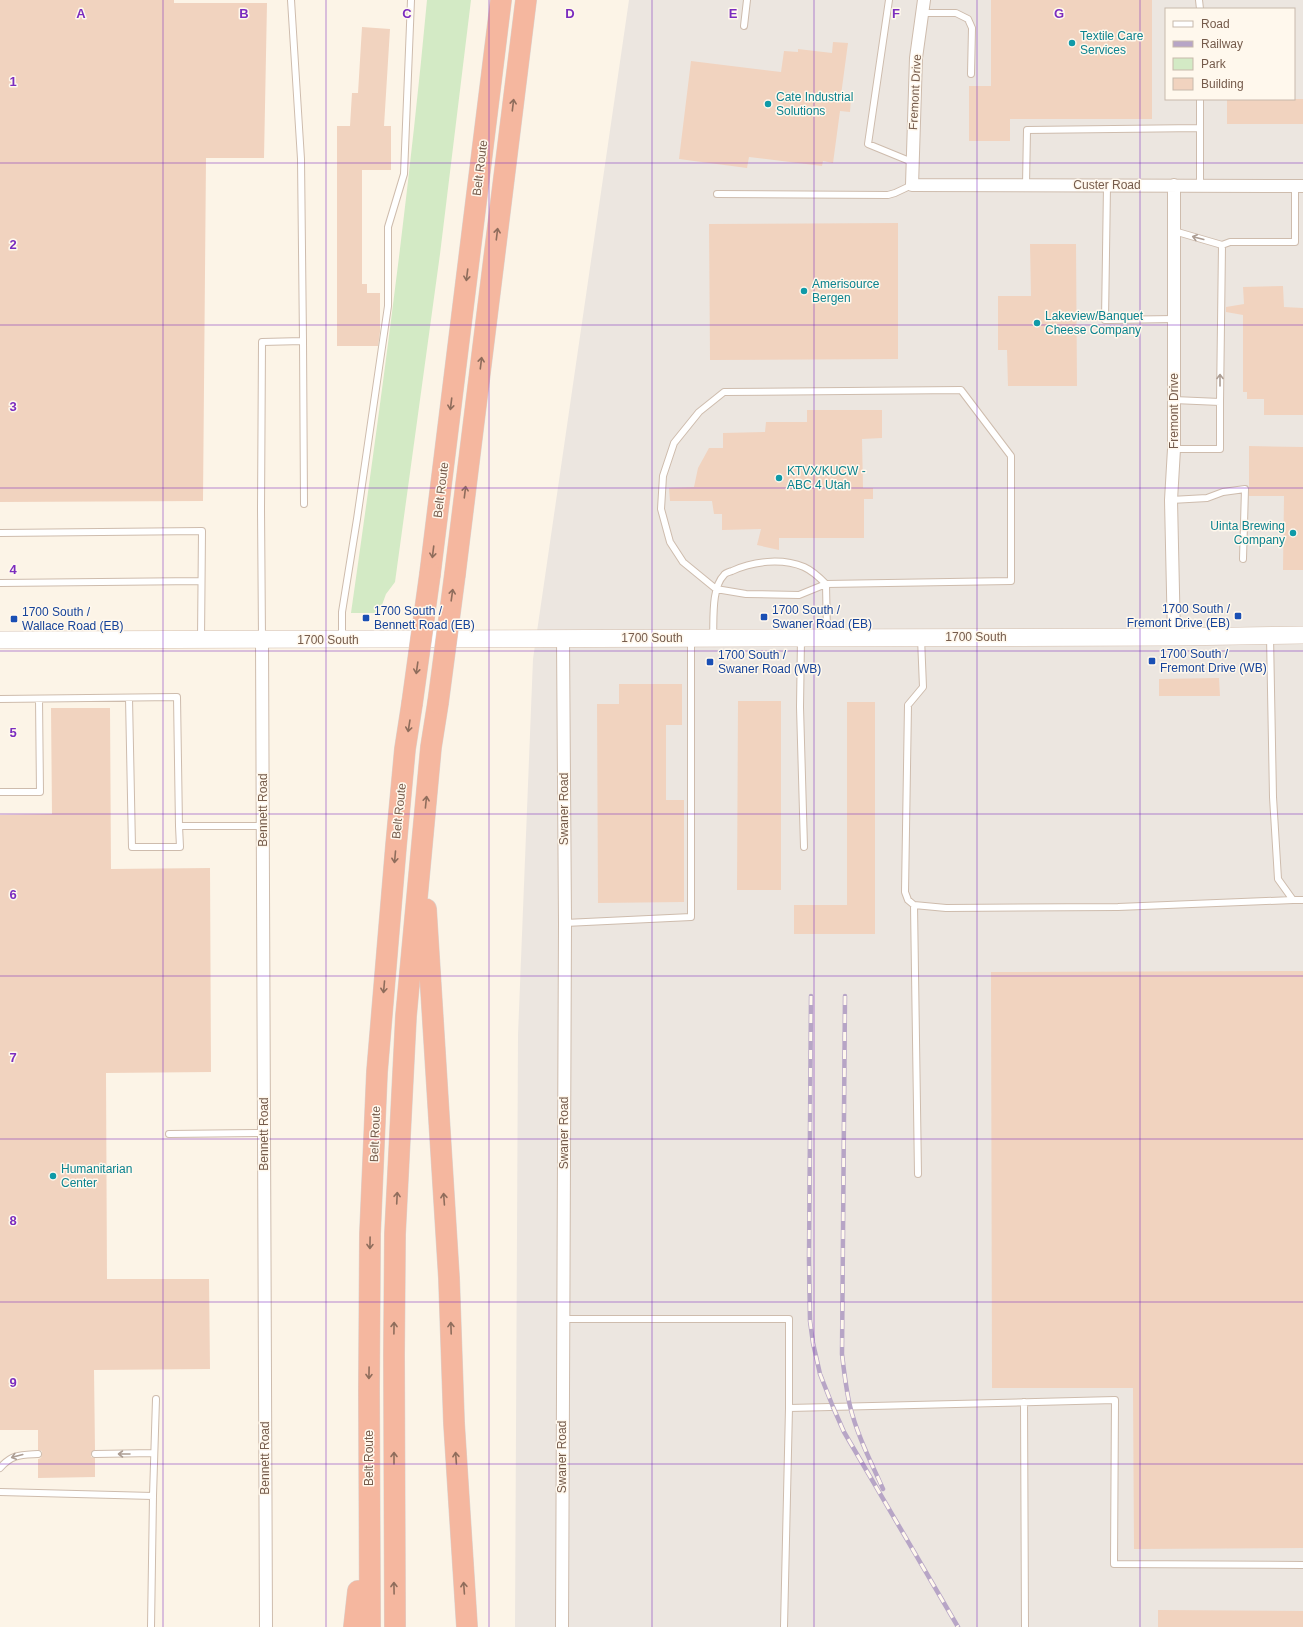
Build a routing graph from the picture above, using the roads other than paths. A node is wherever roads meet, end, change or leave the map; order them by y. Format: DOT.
graph roads {
  1 [pos="291,0"];
  2 [pos="411,0"];
  3 [pos="488,0"];
  4 [pos="501,0"];
  5 [pos="526,0"];
  6 [pos="747,0"];
  7 [pos="889,0"];
  8 [pos="924,0"];
  9 [pos="922,13"];
  10 [pos="744,26"];
  11 [pos="971,74"];
  12 [pos="1200,100"];
  13 [pos="487,110"];
  14 [pos="1200,128"];
  15 [pos="912,162"];
  16 [pos="912,185"];
  17 [pos="1026,185"];
  18 [pos="1174,185"];
  19 [pos="1107,186"];
  20 [pos="1200,186"];
  21 [pos="1299,186"];
  22 [pos="717,194"];
  23 [pos="1174,231"];
  24 [pos="1222,244"];
  25 [pos="1174,319"];
  26 [pos="303,341"];
  27 [pos="1174,400"];
  28 [pos="1220,402"];
  29 [pos="1174,449"];
  30 [pos="1171,500"];
  31 [pos="304,504"];
  32 [pos="0,533"];
  33 [pos="1243,559"];
  34 [pos="201,581"];
  35 [pos="0,583"];
  36 [pos="826,584"];
  37 [pos="716,589"];
  38 [pos="1303,635"];
  39 [pos="1270,636"];
  40 [pos="921,637"];
  41 [pos="563,638"];
  42 [pos="691,638"];
  43 [pos="713,638"];
  44 [pos="801,638"];
  45 [pos="827,638"];
  46 [pos="1174,638"];
  47 [pos="0,640"];
  48 [pos="200,640"];
  49 [pos="262,640"];
  50 [pos="342,640"];
  51 [pos="129,698"];
  52 [pos="0,699"];
  53 [pos="39,699"];
  54 [pos="0,792"];
  55 [pos="179,826"];
  56 [pos="263,826"];
  57 [pos="422,840"];
  58 [pos="804,847"];
  59 [pos="1294,900"];
  60 [pos="1303,900"];
  61 [pos="914,904"];
  62 [pos="565,923"];
  63 [pos="264,1133"];
  64 [pos="169,1134"];
  65 [pos="918,1174"];
  66 [pos="563,1319"];
  67 [pos="156,1400"];
  68 [pos="1024,1402"];
  69 [pos="789,1408"];
  70 [pos="38,1454"];
  71 [pos="95,1454"];
  72 [pos="154,1454"];
  73 [pos="0,1468"];
  74 [pos="369,1483"];
  75 [pos="0,1492"];
  76 [pos="153,1496"];
  77 [pos="1303,1565"];
  78 [pos="151,1627"];
  79 [pos="266,1627"];
  80 [pos="354,1627"];
  81 [pos="370,1627"];
  82 [pos="395,1627"];
  83 [pos="467,1627"];
  84 [pos="562,1627"];
  85 [pos="784,1627"];
  86 [pos="1025,1627"];
  1 -- 26 [label="lane"];
  2 -- 50 [label="lane"];
  3 -- 13 [label="highway"];
  4 -- 13 [label="highway, Belt Route"];
  57 -- 5 [label="highway, Belt Route, one-way, bridge"];
  6 -- 10 [label="lane"];
  7 -- 15 [label="lane"];
  8 -- 9 [label="street, Fremont Drive"];
  9 -- 11 [label="lane"];
  9 -- 15 [label="street, Fremont Drive"];
  12 -- 14 [label="lane"];
  13 -- 74 [label="highway, Belt Route, one-way, bridge"];
  14 -- 17 [label="lane"];
  14 -- 20 [label="lane"];
  15 -- 16 [label="street, Fremont Drive"];
  16 -- 17 [label="street, Custer Road"];
  16 -- 22 [label="lane"];
  17 -- 19 [label="street, Custer Road"];
  18 -- 19 [label="street, Custer Road"];
  18 -- 20 [label="street, Custer Road"];
  18 -- 23 [label="street, Fremont Drive"];
  19 -- 25 [label="lane"];
  20 -- 21 [label="street, Custer Road"];
  21 -- 24 [label="lane"];
  24 -- 23 [label="lane, one-way"];
  23 -- 25 [label="street, Fremont Drive"];
  28 -- 24 [label="lane, one-way"];
  25 -- 27 [label="street, Fremont Drive"];
  26 -- 31 [label="lane"];
  26 -- 49 [label="lane"];
  27 -- 28 [label="lane"];
  27 -- 29 [label="street, Fremont Drive"];
  28 -- 29 [label="lane"];
  29 -- 30 [label="street, Fremont Drive"];
  30 -- 33 [label="lane"];
  30 -- 46 [label="street, Fremont Drive"];
  32 -- 34 [label="lane"];
  34 -- 35 [label="lane"];
  34 -- 48 [label="lane"];
  36 -- 37 [label="lane"];
  36 -- 37 [label="lane"];
  36 -- 37 [label="lane"];
  36 -- 45 [label="lane"];
  37 -- 43 [label="lane"];
  38 -- 39 [label="street, 1700 South"];
  39 -- 46 [label="street, 1700 South"];
  39 -- 59 [label="lane"];
  40 -- 45 [label="street, 1700 South"];
  40 -- 46 [label="street, 1700 South"];
  40 -- 61 [label="lane"];
  41 -- 42 [label="street, 1700 South"];
  41 -- 50 [label="street, 1700 South"];
  41 -- 62 [label="street, Swaner Road"];
  42 -- 43 [label="street, 1700 South"];
  42 -- 62 [label="lane"];
  43 -- 44 [label="street, 1700 South"];
  44 -- 45 [label="street, 1700 South"];
  44 -- 58 [label="lane"];
  47 -- 48 [label="street, 1700 South"];
  48 -- 49 [label="street, 1700 South"];
  49 -- 50 [label="street, 1700 South"];
  49 -- 56 [label="street, Bennett Road"];
  51 -- 53 [label="lane"];
  51 -- 55 [label="lane"];
  51 -- 55 [label="lane"];
  52 -- 53 [label="lane"];
  53 -- 54 [label="lane"];
  55 -- 56 [label="lane"];
  56 -- 63 [label="street, Bennett Road"];
  82 -- 57 [label="highway, Belt Route, one-way"];
  83 -- 57 [label="highway, one-way"];
  59 -- 60 [label="lane"];
  59 -- 61 [label="lane"];
  61 -- 65 [label="lane"];
  62 -- 66 [label="street, Swaner Road"];
  63 -- 64 [label="lane"];
  63 -- 79 [label="street, Bennett Road"];
  66 -- 69 [label="lane"];
  66 -- 84 [label="street, Swaner Road"];
  67 -- 72 [label="lane"];
  68 -- 69 [label="lane"];
  68 -- 77 [label="lane"];
  68 -- 86 [label="lane"];
  69 -- 85 [label="lane"];
  70 -- 73 [label="lane, one-way"];
  72 -- 71 [label="lane, one-way"];
  72 -- 76 [label="lane"];
  74 -- 80 [label="highway"];
  74 -- 81 [label="highway, Belt Route"];
  75 -- 76 [label="lane"];
  76 -- 78 [label="lane"];
}
